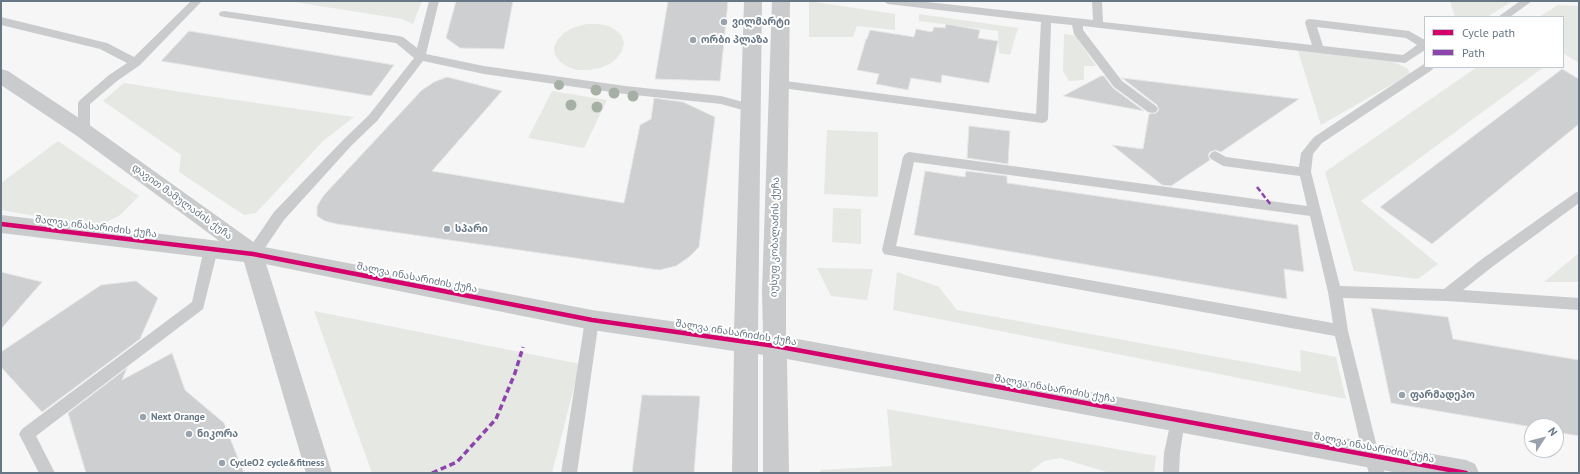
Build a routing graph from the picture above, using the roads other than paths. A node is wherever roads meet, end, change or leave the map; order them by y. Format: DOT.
graph roads {
  1 [pos="197,1"];
  2 [pos="434,1"];
  3 [pos="753,1"];
  4 [pos="781,1"];
  5 [pos="888,1"];
  6 [pos="1097,1"];
  7 [pos="1528,1"];
  8 [pos="224,14"];
  9 [pos="1505,16"];
  10 [pos="1046,18"];
  11 [pos="1,21"];
  12 [pos="1077,22"];
  13 [pos="1098,24"];
  14 [pos="1424,44"];
  15 [pos="1424,46"];
  16 [pos="1319,49"];
  17 [pos="420,57"];
  18 [pos="1404,59"];
  19 [pos="1424,61"];
  20 [pos="136,62"];
  21 [pos="1426,68"];
  22 [pos="1,76"];
  23 [pos="778,84"];
  24 [pos="750,108"];
  25 [pos="1152,109"];
  26 [pos="84,131"];
  27 [pos="1216,156"];
  28 [pos="1305,172"];
  29 [pos="1579,196"];
  30 [pos="1315,212"];
  31 [pos="1,224"];
  32 [pos="211,249"];
  33 [pos="253,254"];
  34 [pos="1336,292"];
  35 [pos="1447,294"];
  36 [pos="1579,304"];
  37 [pos="592,320"];
  38 [pos="1341,330"];
  39 [pos="746,342"];
  40 [pos="775,346"];
  41 [pos="1178,420"];
  42 [pos="1374,464"];
  43 [pos="316,472"];
  44 [pos="47,473"];
  45 [pos="569,473"];
  46 [pos="745,473"];
  47 [pos="776,473"];
  48 [pos="1172,473"];
  49 [pos="1466,473"];
  1 -- 20 [label="lane"];
  2 -- 17 [label="lane"];
  3 -- 24 [label="street"];
  4 -- 23 [label="street, იუსუფ კობალაძის ქუჩა"];
  5 -- 10 [label="lane"];
  6 -- 13 [label="lane"];
  7 -- 9 [label="lane"];
  8 -- 17 [label="lane"];
  10 -- 12 [label="lane"];
  10 -- 23 [label="lane"];
  11 -- 20 [label="lane"];
  12 -- 13 [label="lane"];
  12 -- 25 [label="lane"];
  13 -- 16 [label="lane"];
  14 -- 16 [label="lane"];
  15 -- 18 [label="lane"];
  16 -- 18 [label="lane"];
  17 -- 24 [label="lane"];
  17 -- 33 [label="lane"];
  18 -- 19 [label="lane"];
  20 -- 26 [label="lane"];
  21 -- 28 [label="lane"];
  22 -- 26 [label="street, დავით მამულაძის ქუჩა"];
  23 -- 40 [label="street, იუსუფ კობალაძის ქუჩა"];
  24 -- 39 [label="street"];
  26 -- 33 [label="street, დავით მამულაძის ქუჩა"];
  27 -- 28 [label="lane"];
  28 -- 30 [label="lane"];
  29 -- 35 [label="lane"];
  30 -- 34 [label="lane"];
  30 -- 38 [label="lane"];
  31 -- 32 [label="street, შალვა ინასარიძის ქუჩა"];
  32 -- 33 [label="street, შალვა ინასარიძის ქუჩა"];
  32 -- 44 [label="lane"];
  33 -- 37 [label="street, შალვა ინასარიძის ქუჩა"];
  33 -- 43 [label="street"];
  34 -- 35 [label="lane"];
  34 -- 38 [label="lane"];
  35 -- 36 [label="lane"];
  37 -- 39 [label="street, შალვა ინასარიძის ქუჩა"];
  37 -- 45 [label="lane"];
  38 -- 42 [label="lane"];
  39 -- 40 [label="street, შალვა ინასარიძის ქუჩა"];
  39 -- 46 [label="street"];
  40 -- 41 [label="street, შალვა ინასარიძის ქუჩა"];
  40 -- 47 [label="street, იუსუფ კობალაძის ქუჩა"];
  41 -- 42 [label="street, შალვა ინასარიძის ქუჩა"];
  41 -- 48 [label="lane"];
  42 -- 49 [label="street, შალვა ინასარიძის ქუჩა"];
}
